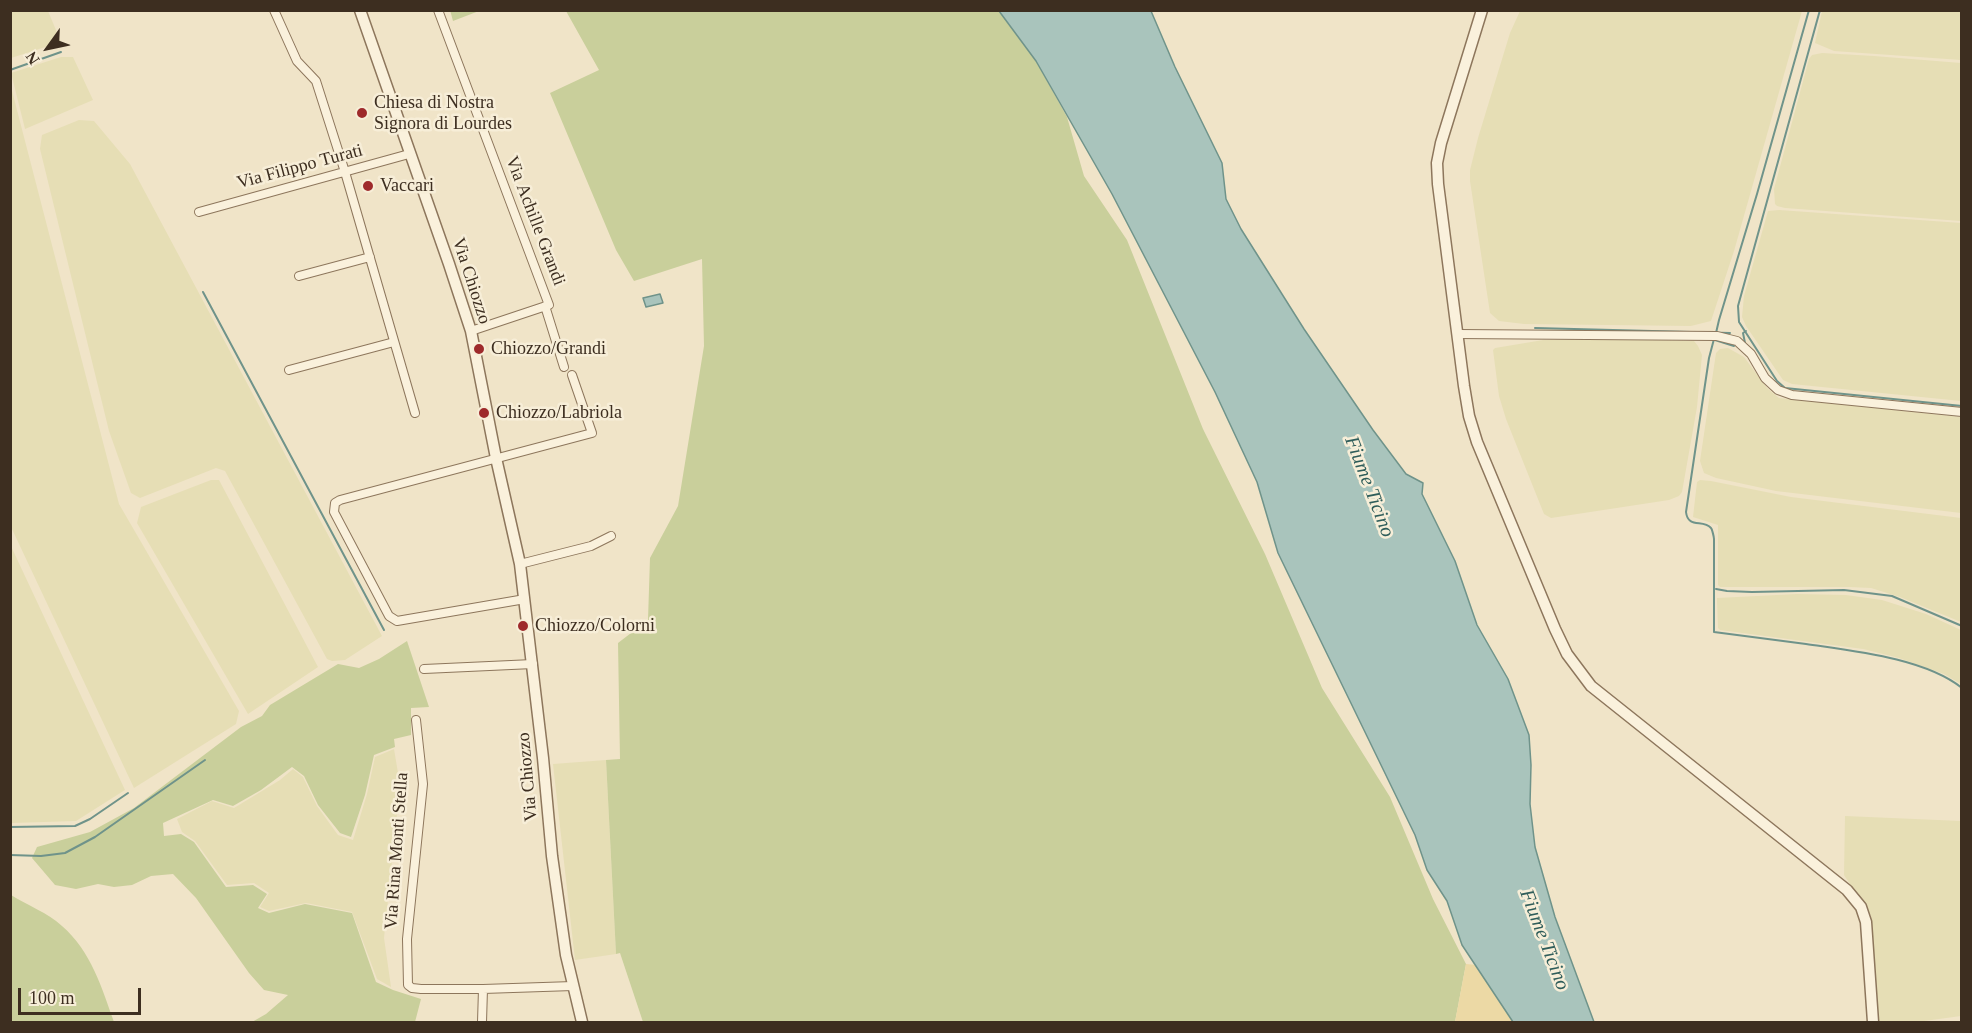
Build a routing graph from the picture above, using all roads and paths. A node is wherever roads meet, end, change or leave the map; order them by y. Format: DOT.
graph roads {
  1 [pos="274,10"];
  2 [pos="360,10"];
  3 [pos="438,10"];
  4 [pos="1482,10"];
  5 [pos="409,154"];
  6 [pos="345,172"];
  7 [pos="199,212"];
  8 [pos="370,257"];
  9 [pos="299,276"];
  10 [pos="545,306"];
  11 [pos="471,331"];
  12 [pos="1458,334"];
  13 [pos="394,342"];
  14 [pos="564,367"];
  15 [pos="289,370"];
  16 [pos="572,375"];
  17 [pos="1962,412"];
  18 [pos="415,413"];
  19 [pos="496,458"];
  20 [pos="611,536"];
  21 [pos="520,564"];
  22 [pos="525,599"];
  23 [pos="532,664"];
  24 [pos="424,669"];
  25 [pos="416,720"];
  26 [pos="573,986"];
  27 [pos="483,989"];
  28 [pos="482,1023"];
  29 [pos="582,1023"];
  30 [pos="1873,1023"];
  1 -- 6 [label="street"];
  2 -- 5 [label="street, Via Chiozzo"];
  3 -- 10 [label="street, Via Achille Grandi"];
  4 -- 12 [label="street"];
  5 -- 6 [label="street, Via Filippo Turati"];
  5 -- 11 [label="street, Via Chiozzo"];
  6 -- 7 [label="street, Via Filippo Turati"];
  6 -- 8 [label="street"];
  8 -- 9 [label="street"];
  8 -- 13 [label="street"];
  10 -- 11 [label="street, Via Achille Grandi"];
  10 -- 14 [label="street, Via Achille Grandi"];
  11 -- 19 [label="street, Via Chiozzo"];
  12 -- 17 [label="street"];
  12 -- 30 [label="street"];
  13 -- 15 [label="street"];
  13 -- 18 [label="street"];
  16 -- 19 [label="street"];
  19 -- 21 [label="street, Via Chiozzo"];
  19 -- 22 [label="street"];
  20 -- 21 [label="street"];
  21 -- 22 [label="street, Via Chiozzo"];
  22 -- 23 [label="street, Via Chiozzo"];
  23 -- 24 [label="street"];
  23 -- 26 [label="street, Via Chiozzo"];
  25 -- 27 [label="street, Via Rina Monti Stella"];
  26 -- 27 [label="street"];
  26 -- 29 [label="street, Via Chiozzo"];
  27 -- 28 [label="street"];
}
